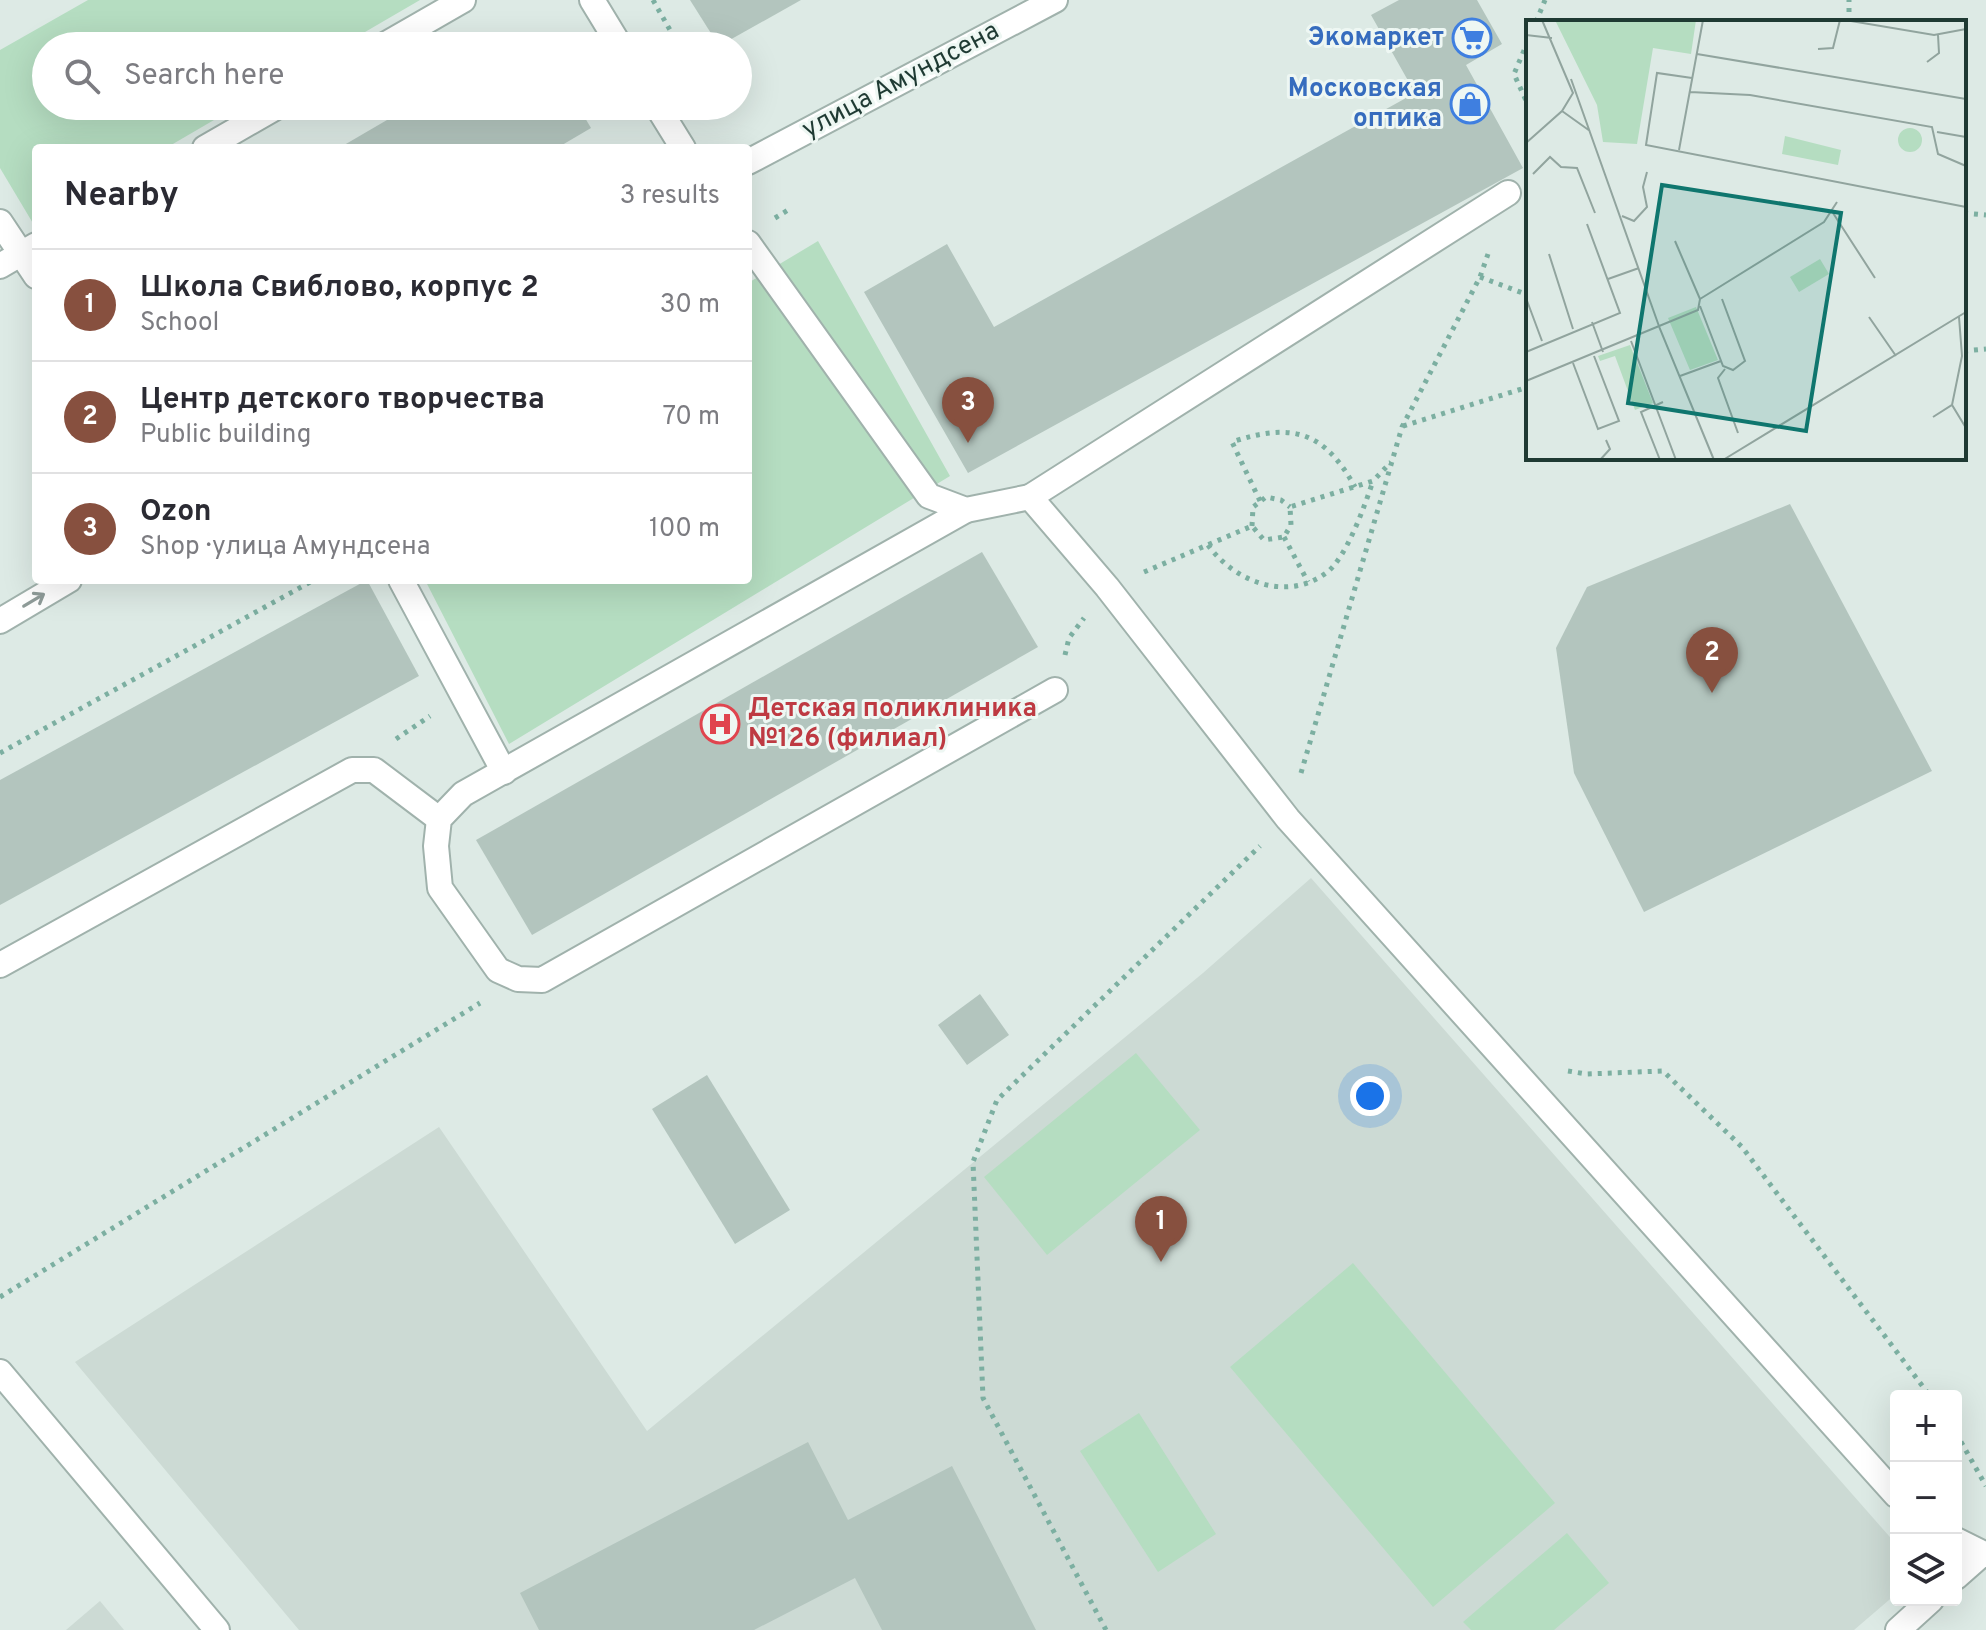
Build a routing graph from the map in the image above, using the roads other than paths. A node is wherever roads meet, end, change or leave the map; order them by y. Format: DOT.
graph roads {
  1 [pos="463,0"];
  2 [pos="592,0"];
  3 [pos="1055,0"];
  4 [pos="407,32"];
  5 [pos="611,32"];
  6 [pos="254,120"];
  7 [pos="666,120"];
  8 [pos="212,144"];
  9 [pos="681,144"];
  10 [pos="752,160"];
  11 [pos="1508,193"];
  12 [pos="0,222"];
  13 [pos="752,249"];
  14 [pos="19,255"];
  15 [pos="32,271"];
  16 [pos="1030,497"];
  17 [pos="966,510"];
  18 [pos="62,584"];
  19 [pos="403,584"];
  20 [pos="0,621"];
  21 [pos="1055,690"];
  22 [pos="504,772"];
  23 [pos="439,819"];
  24 [pos="0,965"];
  25 [pos="0,1372"];
  26 [pos="1890,1488"];
  27 [pos="1962,1543"];
  28 [pos="1984,1554"];
  29 [pos="1962,1572"];
  30 [pos="1924,1606"];
  31 [pos="217,1630"];
  32 [pos="1898,1630"];
  1 -- 4 [label="street"];
  2 -- 5 [label="street"];
  3 -- 10 [label="street, улица Амундсена"];
  6 -- 8 [label="street"];
  7 -- 9 [label="street"];
  11 -- 16 [label="street"];
  12 -- 14 [label="street"];
  13 -- 17 [label="street"];
  14 -- 15 [label="street"];
  16 -- 17 [label="street"];
  16 -- 26 [label="street"];
  17 -- 22 [label="street"];
  20 -- 18 [label="street, one-way"];
  19 -- 22 [label="street"];
  21 -- 23 [label="street"];
  22 -- 23 [label="street"];
  23 -- 24 [label="street"];
  25 -- 31 [label="street"];
  27 -- 28 [label="street"];
  28 -- 29 [label="street"];
  30 -- 32 [label="street"];
}
